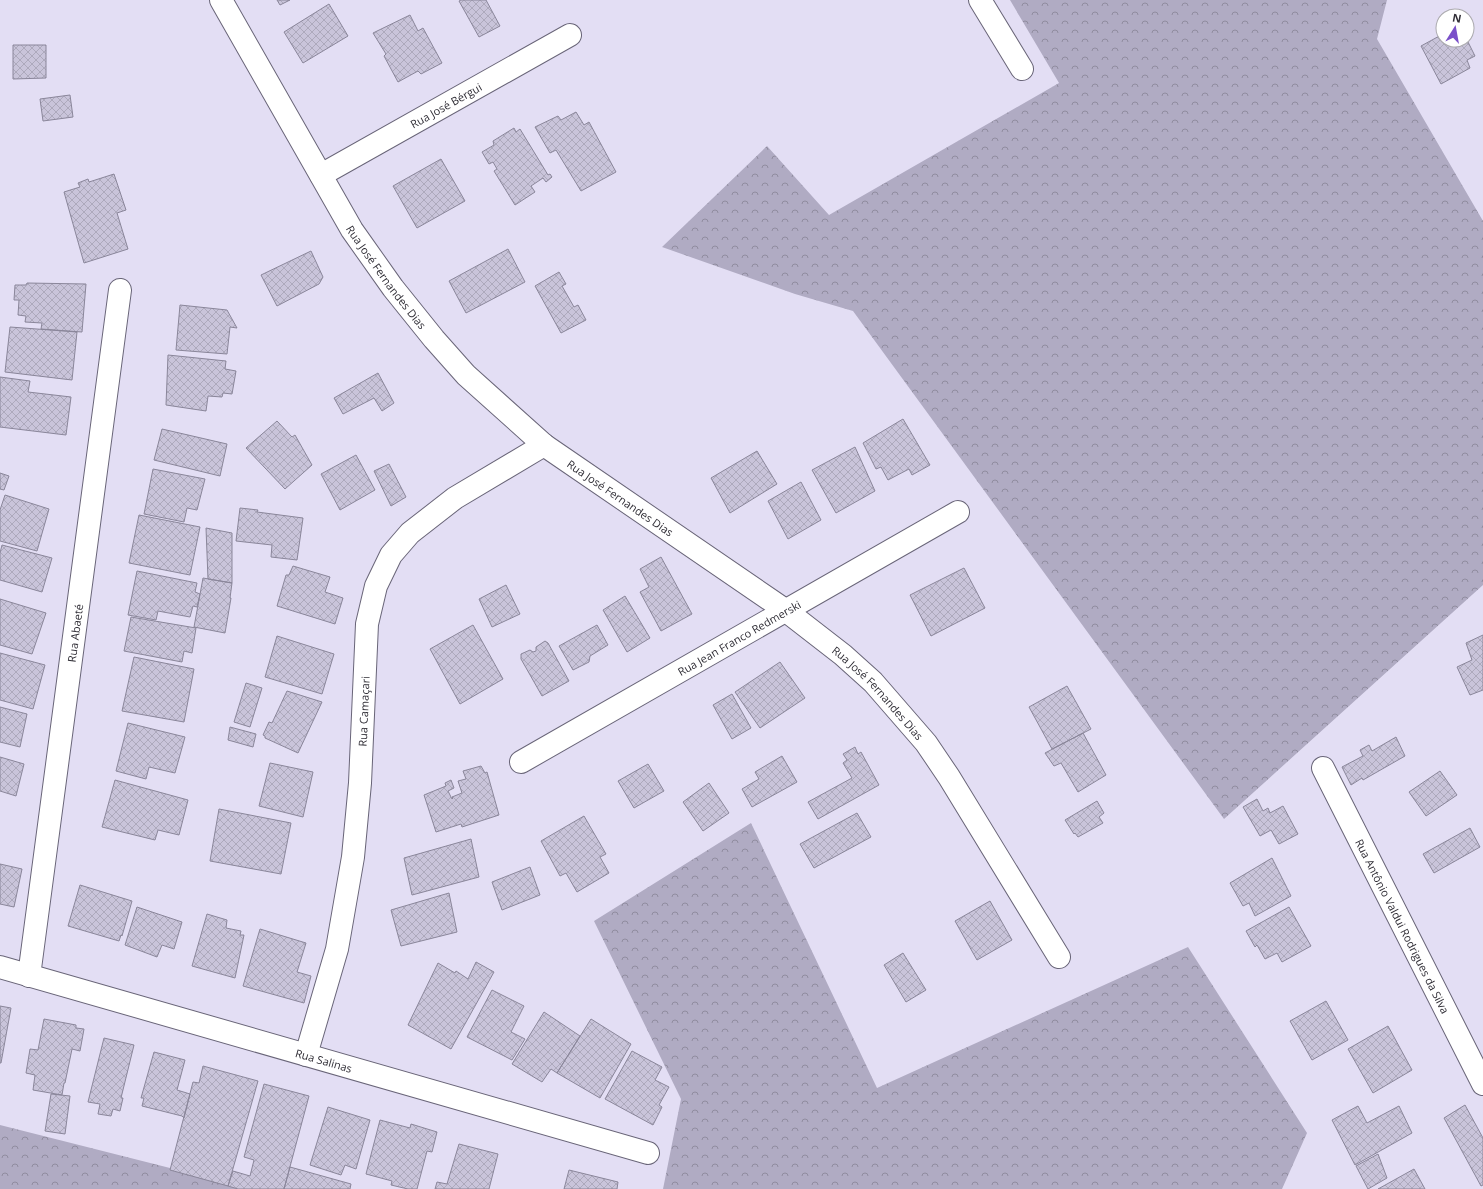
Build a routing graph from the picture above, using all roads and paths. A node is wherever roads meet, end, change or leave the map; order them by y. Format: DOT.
graph roads {
  1 [pos="222,0"];
  2 [pos="980,0"];
  3 [pos="570,35"];
  4 [pos="1022,69"];
  5 [pos="321,175"];
  6 [pos="120,290"];
  7 [pos="544,445"];
  8 [pos="958,512"];
  9 [pos="785,610"];
  10 [pos="521,762"];
  11 [pos="1323,768"];
  12 [pos="1059,957"];
  13 [pos="0,967"];
  14 [pos="29,976"];
  15 [pos="306,1055"];
  16 [pos="1483,1084"];
  17 [pos="648,1153"];
  1 -- 5 [label="street, Rua José Fernandes Dias"];
  2 -- 4 [label="street"];
  3 -- 5 [label="street, Rua José Bérgui"];
  5 -- 7 [label="street, Rua José Fernandes Dias"];
  6 -- 14 [label="street, Rua Abaeté"];
  7 -- 9 [label="street, Rua José Fernandes Dias"];
  7 -- 15 [label="street, Rua Camaçari"];
  8 -- 9 [label="street, Rua Jean Franco Redmerski"];
  9 -- 10 [label="street, Rua Jean Franco Redmerski"];
  9 -- 12 [label="street, Rua José Fernandes Dias"];
  11 -- 16 [label="street, Rua Antônio Valdui Rodrigues da Silva"];
  13 -- 14 [label="street, Rua Salinas"];
  14 -- 15 [label="street, Rua Salinas"];
  15 -- 17 [label="street, Rua Salinas"];
}
